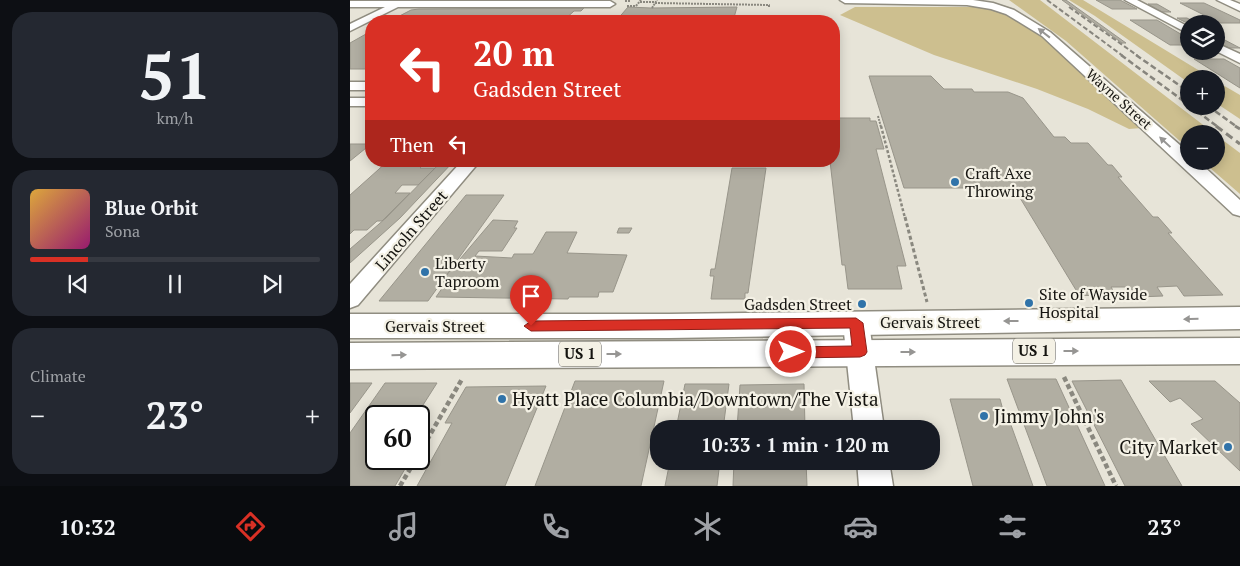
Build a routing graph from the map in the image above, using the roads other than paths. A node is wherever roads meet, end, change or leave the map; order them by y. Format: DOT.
graph roads {
  1 [pos="845,0"];
  2 [pos="1130,0"];
  3 [pos="911,1"];
  4 [pos="1225,1"];
  5 [pos="402,2"];
  6 [pos="598,2"];
  7 [pos="612,2"];
  8 [pos="1240,2"];
  9 [pos="350,4"];
  10 [pos="1240,8"];
  11 [pos="585,14"];
  12 [pos="600,14"];
  13 [pos="376,15"];
  14 [pos="1158,15"];
  15 [pos="1180,15"];
  16 [pos="365,20"];
  17 [pos="1180,26"];
  18 [pos="350,28"];
  19 [pos="1225,51"];
  20 [pos="1240,59"];
  21 [pos="350,86"];
  22 [pos="365,86"];
  23 [pos="350,102"];
  24 [pos="365,102"];
  25 [pos="467,167"];
  26 [pos="1240,210"];
  27 [pos="350,299"];
  28 [pos="1240,318"];
  29 [pos="350,326"];
  30 [pos="858,337"];
  31 [pos="1240,351"];
  32 [pos="350,356"];
  33 [pos="868,420"];
  34 [pos="874,470"];
  35 [pos="876,486"];
  1 -- 3 [label="street"];
  2 -- 14 [label="lane"];
  26 -- 3 [label="street, Wayne Street, one-way"];
  4 -- 8 [label="street"];
  4 -- 10 [label="street"];
  5 -- 6 [label="street"];
  5 -- 9 [label="street"];
  5 -- 13 [label="street"];
  6 -- 7 [label="street"];
  6 -- 11 [label="street"];
  7 -- 12 [label="street"];
  14 -- 15 [label="street"];
  14 -- 17 [label="lane"];
  16 -- 18 [label="street"];
  19 -- 20 [label="street"];
  21 -- 22 [label="street"];
  23 -- 24 [label="street"];
  25 -- 27 [label="street, Lincoln Street"];
  28 -- 30 [label="main road, Gervais Street, one-way"];
  29 -- 30 [label="main road, Gervais Street"];
  30 -- 31 [label="main road, Gervais Street / US 1, one-way"];
  32 -- 30 [label="main road, Gervais Street / US 1, one-way"];
  30 -- 33 [label="street"];
  34 -- 35 [label="street"];
}
